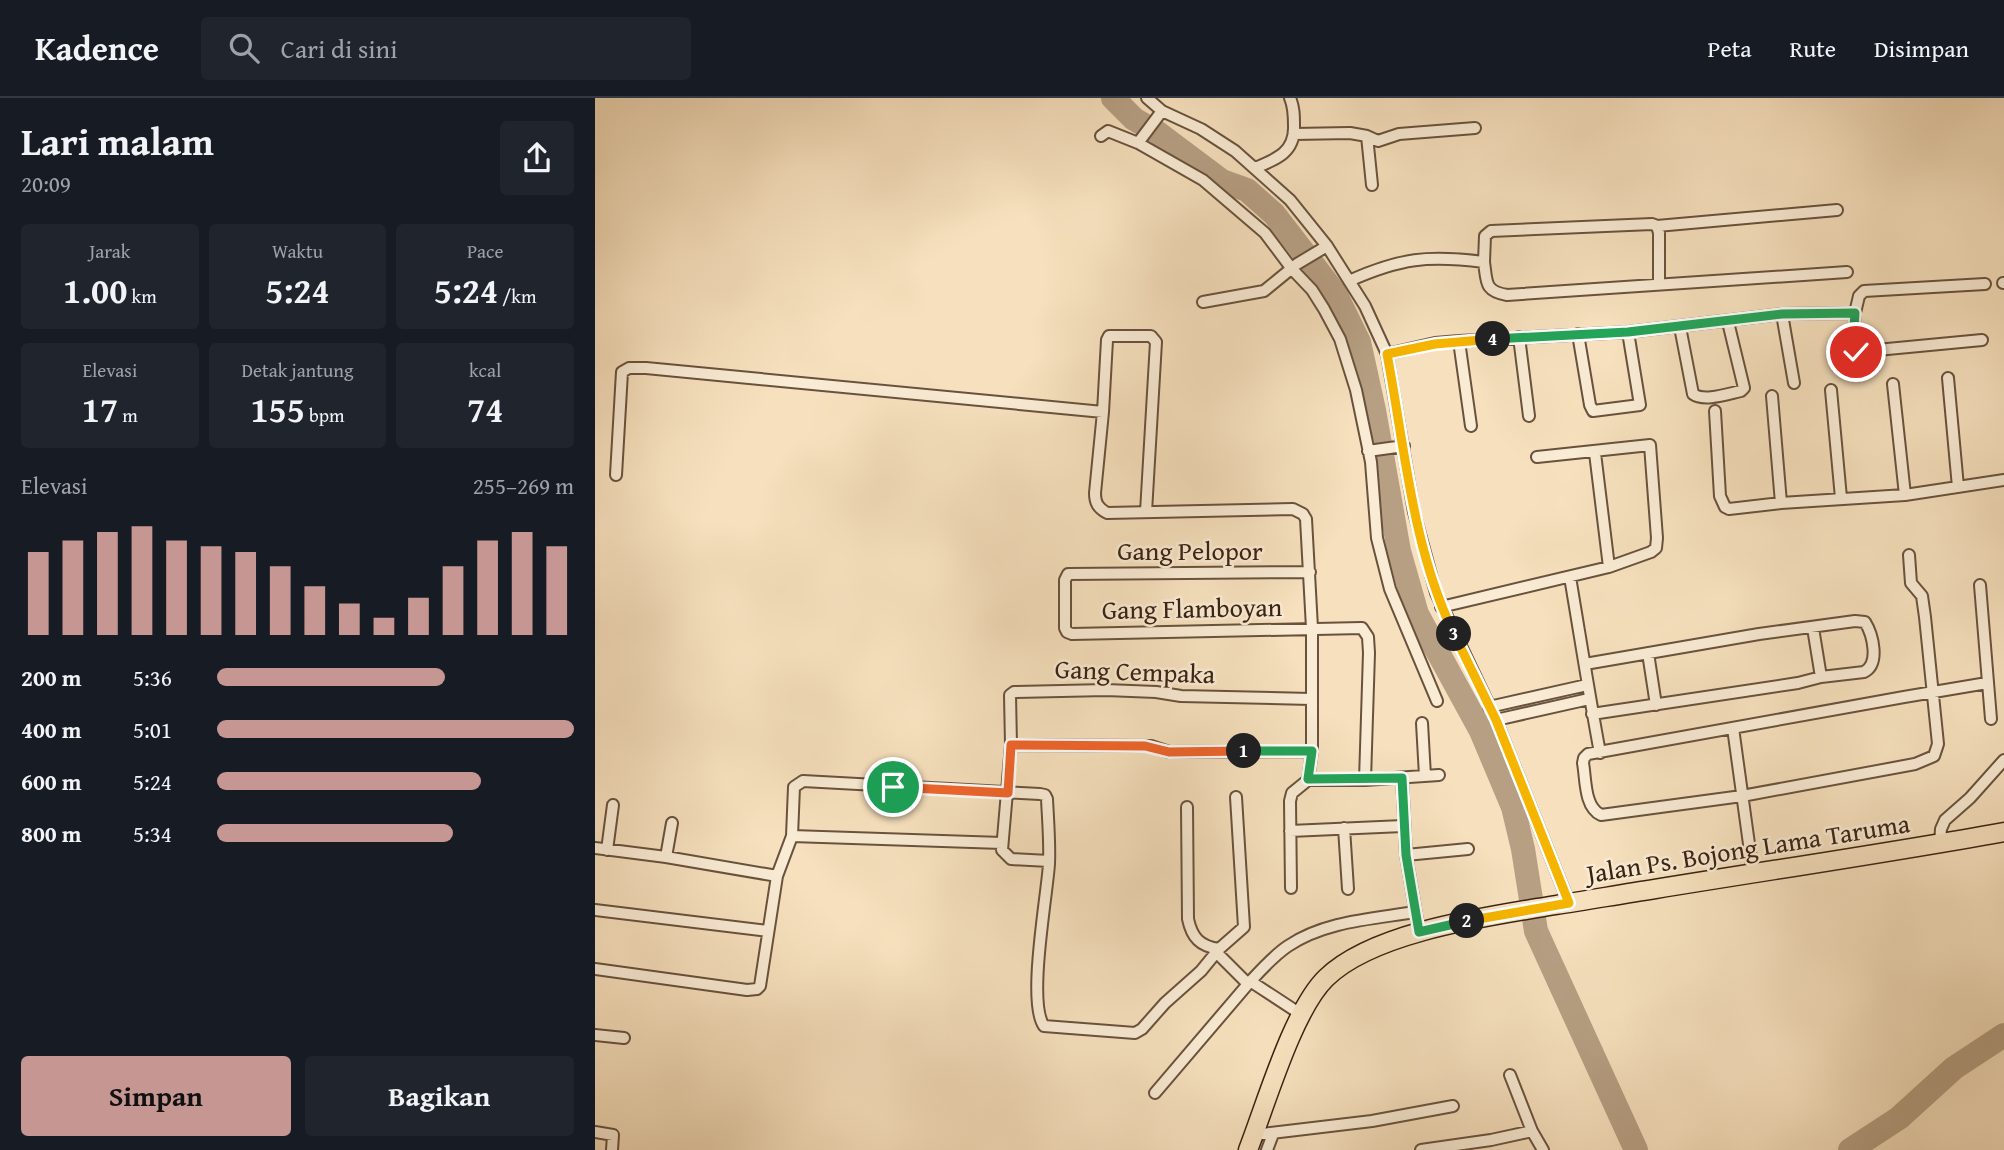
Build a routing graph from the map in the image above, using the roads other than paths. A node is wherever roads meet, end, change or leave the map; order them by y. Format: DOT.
graph roads {
  1 [pos="1147,98"];
  2 [pos="1290,98"];
  3 [pos="1159,116"];
  4 [pos="1475,128"];
  5 [pos="1294,134"];
  6 [pos="1101,136"];
  7 [pos="1367,136"];
  8 [pos="1140,140"];
  9 [pos="1255,168"];
  10 [pos="1372,185"];
  11 [pos="1837,210"];
  12 [pos="1657,226"];
  13 [pos="1322,249"];
  14 [pos="1484,262"];
  15 [pos="1295,267"];
  16 [pos="1847,272"];
  17 [pos="1349,281"];
  18 [pos="1659,284"];
  19 [pos="1985,284"];
  20 [pos="1203,302"];
  21 [pos="1855,313"];
  22 [pos="1782,314"];
  23 [pos="1728,322"];
  24 [pos="1681,327"];
  25 [pos="1628,332"];
  26 [pos="1578,334"];
  27 [pos="1519,337"];
  28 [pos="1982,340"];
  29 [pos="1459,341"];
  30 [pos="1387,354"];
  31 [pos="1948,378"];
  32 [pos="1794,383"];
  33 [pos="1893,384"];
  34 [pos="1831,390"];
  35 [pos="1772,396"];
  36 [pos="1715,411"];
  37 [pos="1103,412"];
  38 [pos="1529,416"];
  39 [pos="1471,426"];
  40 [pos="1398,446"];
  41 [pos="1371,450"];
  42 [pos="1595,453"];
  43 [pos="1537,457"];
  44 [pos="616,475"];
  45 [pos="2004,480"];
  46 [pos="1958,487"];
  47 [pos="1905,495"];
  48 [pos="1841,498"];
  49 [pos="1781,503"];
  50 [pos="1146,512"];
  51 [pos="1909,555"];
  52 [pos="1609,568"];
  53 [pos="1310,572"];
  54 [pos="1570,577"];
  55 [pos="1980,584"];
  56 [pos="1441,607"];
  57 [pos="1312,628"];
  58 [pos="1813,628"];
  59 [pos="1072,634"];
  60 [pos="1647,653"];
  61 [pos="1585,664"];
  62 [pos="1821,677"];
  63 [pos="1987,683"];
  64 [pos="1587,685"];
  65 [pos="1931,692"];
  66 [pos="1311,699"];
  67 [pos="1588,699"];
  68 [pos="1437,701"];
  69 [pos="1656,705"];
  70 [pos="1489,707"];
  71 [pos="1593,714"];
  72 [pos="1991,719"];
  73 [pos="1496,720"];
  74 [pos="1422,723"];
  75 [pos="1733,727"];
  76 [pos="1011,745"];
  77 [pos="1312,751"];
  78 [pos="1600,753"];
  79 [pos="2004,760"];
  80 [pos="1439,775"];
  81 [pos="1425,776"];
  82 [pos="1402,778"];
  83 [pos="1308,779"];
  84 [pos="1365,780"];
  85 [pos="1008,793"];
  86 [pos="1742,796"];
  87 [pos="1236,797"];
  88 [pos="613,805"];
  89 [pos="1187,807"];
  90 [pos="672,823"];
  91 [pos="1403,826"];
  92 [pos="1344,828"];
  93 [pos="1290,831"];
  94 [pos="2004,832"];
  95 [pos="792,836"];
  96 [pos="1002,843"];
  97 [pos="1940,844"];
  98 [pos="601,849"];
  99 [pos="1468,849"];
  100 [pos="1406,855"];
  101 [pos="666,857"];
  102 [pos="1049,861"];
  103 [pos="1753,873"];
  104 [pos="778,876"];
  105 [pos="1291,888"];
  106 [pos="1348,889"];
  107 [pos="1564,904"];
  108 [pos="595,910"];
  109 [pos="1415,912"];
  110 [pos="768,930"];
  111 [pos="1419,932"];
  112 [pos="1217,951"];
  113 [pos="595,969"];
  114 [pos="1249,983"];
  115 [pos="1302,1015"];
  116 [pos="595,1035"];
  117 [pos="624,1038"];
  118 [pos="1510,1075"];
  119 [pos="1155,1093"];
  120 [pos="1453,1106"];
  121 [pos="1532,1131"];
  122 [pos="595,1132"];
  123 [pos="1273,1133"];
  124 [pos="1251,1143"];
  125 [pos="1490,1145"];
  126 [pos="612,1150"];
  127 [pos="1268,1150"];
  128 [pos="1422,1150"];
  129 [pos="1543,1150"];
  1 -- 3 [label="street"];
  2 -- 5 [label="street"];
  3 -- 8 [label="street"];
  3 -- 9 [label="street"];
  4 -- 7 [label="street"];
  5 -- 7 [label="street"];
  5 -- 9 [label="street"];
  6 -- 8 [label="street"];
  7 -- 10 [label="street"];
  8 -- 15 [label="street"];
  9 -- 13 [label="street"];
  11 -- 12 [label="street"];
  12 -- 14 [label="street"];
  12 -- 18 [label="street"];
  13 -- 15 [label="street"];
  13 -- 17 [label="street"];
  14 -- 17 [label="street"];
  14 -- 18 [label="street"];
  15 -- 20 [label="street"];
  15 -- 41 [label="street"];
  16 -- 18 [label="street"];
  17 -- 30 [label="street"];
  19 -- 21 [label="street"];
  21 -- 22 [label="street"];
  21 -- 28 [label="street"];
  22 -- 23 [label="street"];
  22 -- 32 [label="street"];
  23 -- 24 [label="street"];
  23 -- 24 [label="street"];
  24 -- 25 [label="street"];
  25 -- 26 [label="street"];
  25 -- 26 [label="street"];
  26 -- 27 [label="street"];
  27 -- 29 [label="street"];
  27 -- 38 [label="street"];
  29 -- 30 [label="street"];
  29 -- 39 [label="street"];
  30 -- 40 [label="street"];
  31 -- 46 [label="street"];
  33 -- 47 [label="street"];
  34 -- 48 [label="street"];
  35 -- 49 [label="street"];
  36 -- 49 [label="street"];
  37 -- 44 [label="street"];
  37 -- 50 [label="street"];
  37 -- 50 [label="street"];
  40 -- 41 [label="street"];
  40 -- 56 [label="street"];
  41 -- 68 [label="street"];
  42 -- 43 [label="street"];
  42 -- 52 [label="street"];
  42 -- 52 [label="street"];
  45 -- 46 [label="street"];
  46 -- 47 [label="street"];
  47 -- 48 [label="street"];
  48 -- 49 [label="street"];
  50 -- 53 [label="street"];
  51 -- 65 [label="street"];
  52 -- 54 [label="street"];
  53 -- 57 [label="street"];
  53 -- 59 [label="street, Gang Pelopor"];
  54 -- 56 [label="street"];
  54 -- 61 [label="street"];
  55 -- 63 [label="street"];
  56 -- 70 [label="street"];
  57 -- 59 [label="street, Gang Flamboyan"];
  57 -- 66 [label="street"];
  57 -- 84 [label="street, Gang Flamboyan"];
  58 -- 60 [label="street"];
  58 -- 62 [label="street"];
  58 -- 62 [label="street"];
  60 -- 61 [label="street"];
  60 -- 69 [label="street"];
  61 -- 64 [label="street"];
  62 -- 69 [label="street"];
  63 -- 65 [label="street"];
  63 -- 72 [label="street"];
  64 -- 67 [label="street"];
  64 -- 70 [label="street"];
  65 -- 75 [label="street"];
  65 -- 86 [label="street"];
  66 -- 76 [label="street, Gang Cempaka"];
  66 -- 77 [label="street"];
  67 -- 71 [label="street"];
  67 -- 73 [label="street"];
  69 -- 71 [label="street"];
  70 -- 73 [label="street"];
  71 -- 78 [label="street"];
  73 -- 107 [label="street"];
  74 -- 81 [label="street"];
  75 -- 78 [label="street"];
  75 -- 86 [label="street"];
  76 -- 77 [label="street"];
  76 -- 85 [label="street"];
  77 -- 83 [label="street"];
  78 -- 86 [label="street"];
  79 -- 97 [label="street"];
  80 -- 81 [label="street"];
  81 -- 82 [label="street"];
  82 -- 84 [label="street"];
  82 -- 91 [label="street"];
  83 -- 84 [label="street"];
  83 -- 93 [label="street"];
  85 -- 95 [label="street"];
  85 -- 96 [label="street"];
  85 -- 102 [label="street"];
  86 -- 103 [label="street"];
  87 -- 112 [label="street"];
  88 -- 98 [label="street"];
  89 -- 112 [label="street"];
  90 -- 101 [label="street"];
  91 -- 92 [label="street"];
  91 -- 100 [label="street"];
  92 -- 93 [label="street"];
  92 -- 106 [label="street"];
  93 -- 105 [label="street"];
  94 -- 97 [label="main road, Jalan Ps. Bojong Lama Taruma"];
  95 -- 96 [label="street"];
  95 -- 104 [label="street"];
  96 -- 102 [label="street"];
  97 -- 103 [label="main road, Jalan Ps. Bojong Lama Taruma"];
  98 -- 101 [label="street"];
  99 -- 100 [label="street"];
  100 -- 109 [label="street"];
  101 -- 104 [label="street"];
  102 -- 112 [label="street"];
  103 -- 107 [label="main road, Jalan Ps. Bojong Lama Taruma"];
  104 -- 110 [label="street"];
  107 -- 111 [label="main road, Jalan Ps. Bojong Lama Taruma"];
  108 -- 110 [label="street"];
  109 -- 111 [label="street"];
  109 -- 114 [label="street"];
  110 -- 113 [label="street"];
  111 -- 115 [label="main road, Jalan Ps. Bojong Lama Taruma"];
  112 -- 114 [label="street"];
  114 -- 115 [label="street"];
  114 -- 119 [label="street"];
  115 -- 124 [label="main road, Jalan Ps. Bojong Lama Taruma"];
  116 -- 117 [label="street"];
  118 -- 121 [label="street"];
  120 -- 123 [label="street"];
  121 -- 125 [label="street"];
  121 -- 129 [label="street"];
  122 -- 126 [label="street"];
  123 -- 124 [label="street"];
  123 -- 127 [label="street"];
  125 -- 128 [label="street"];
}
